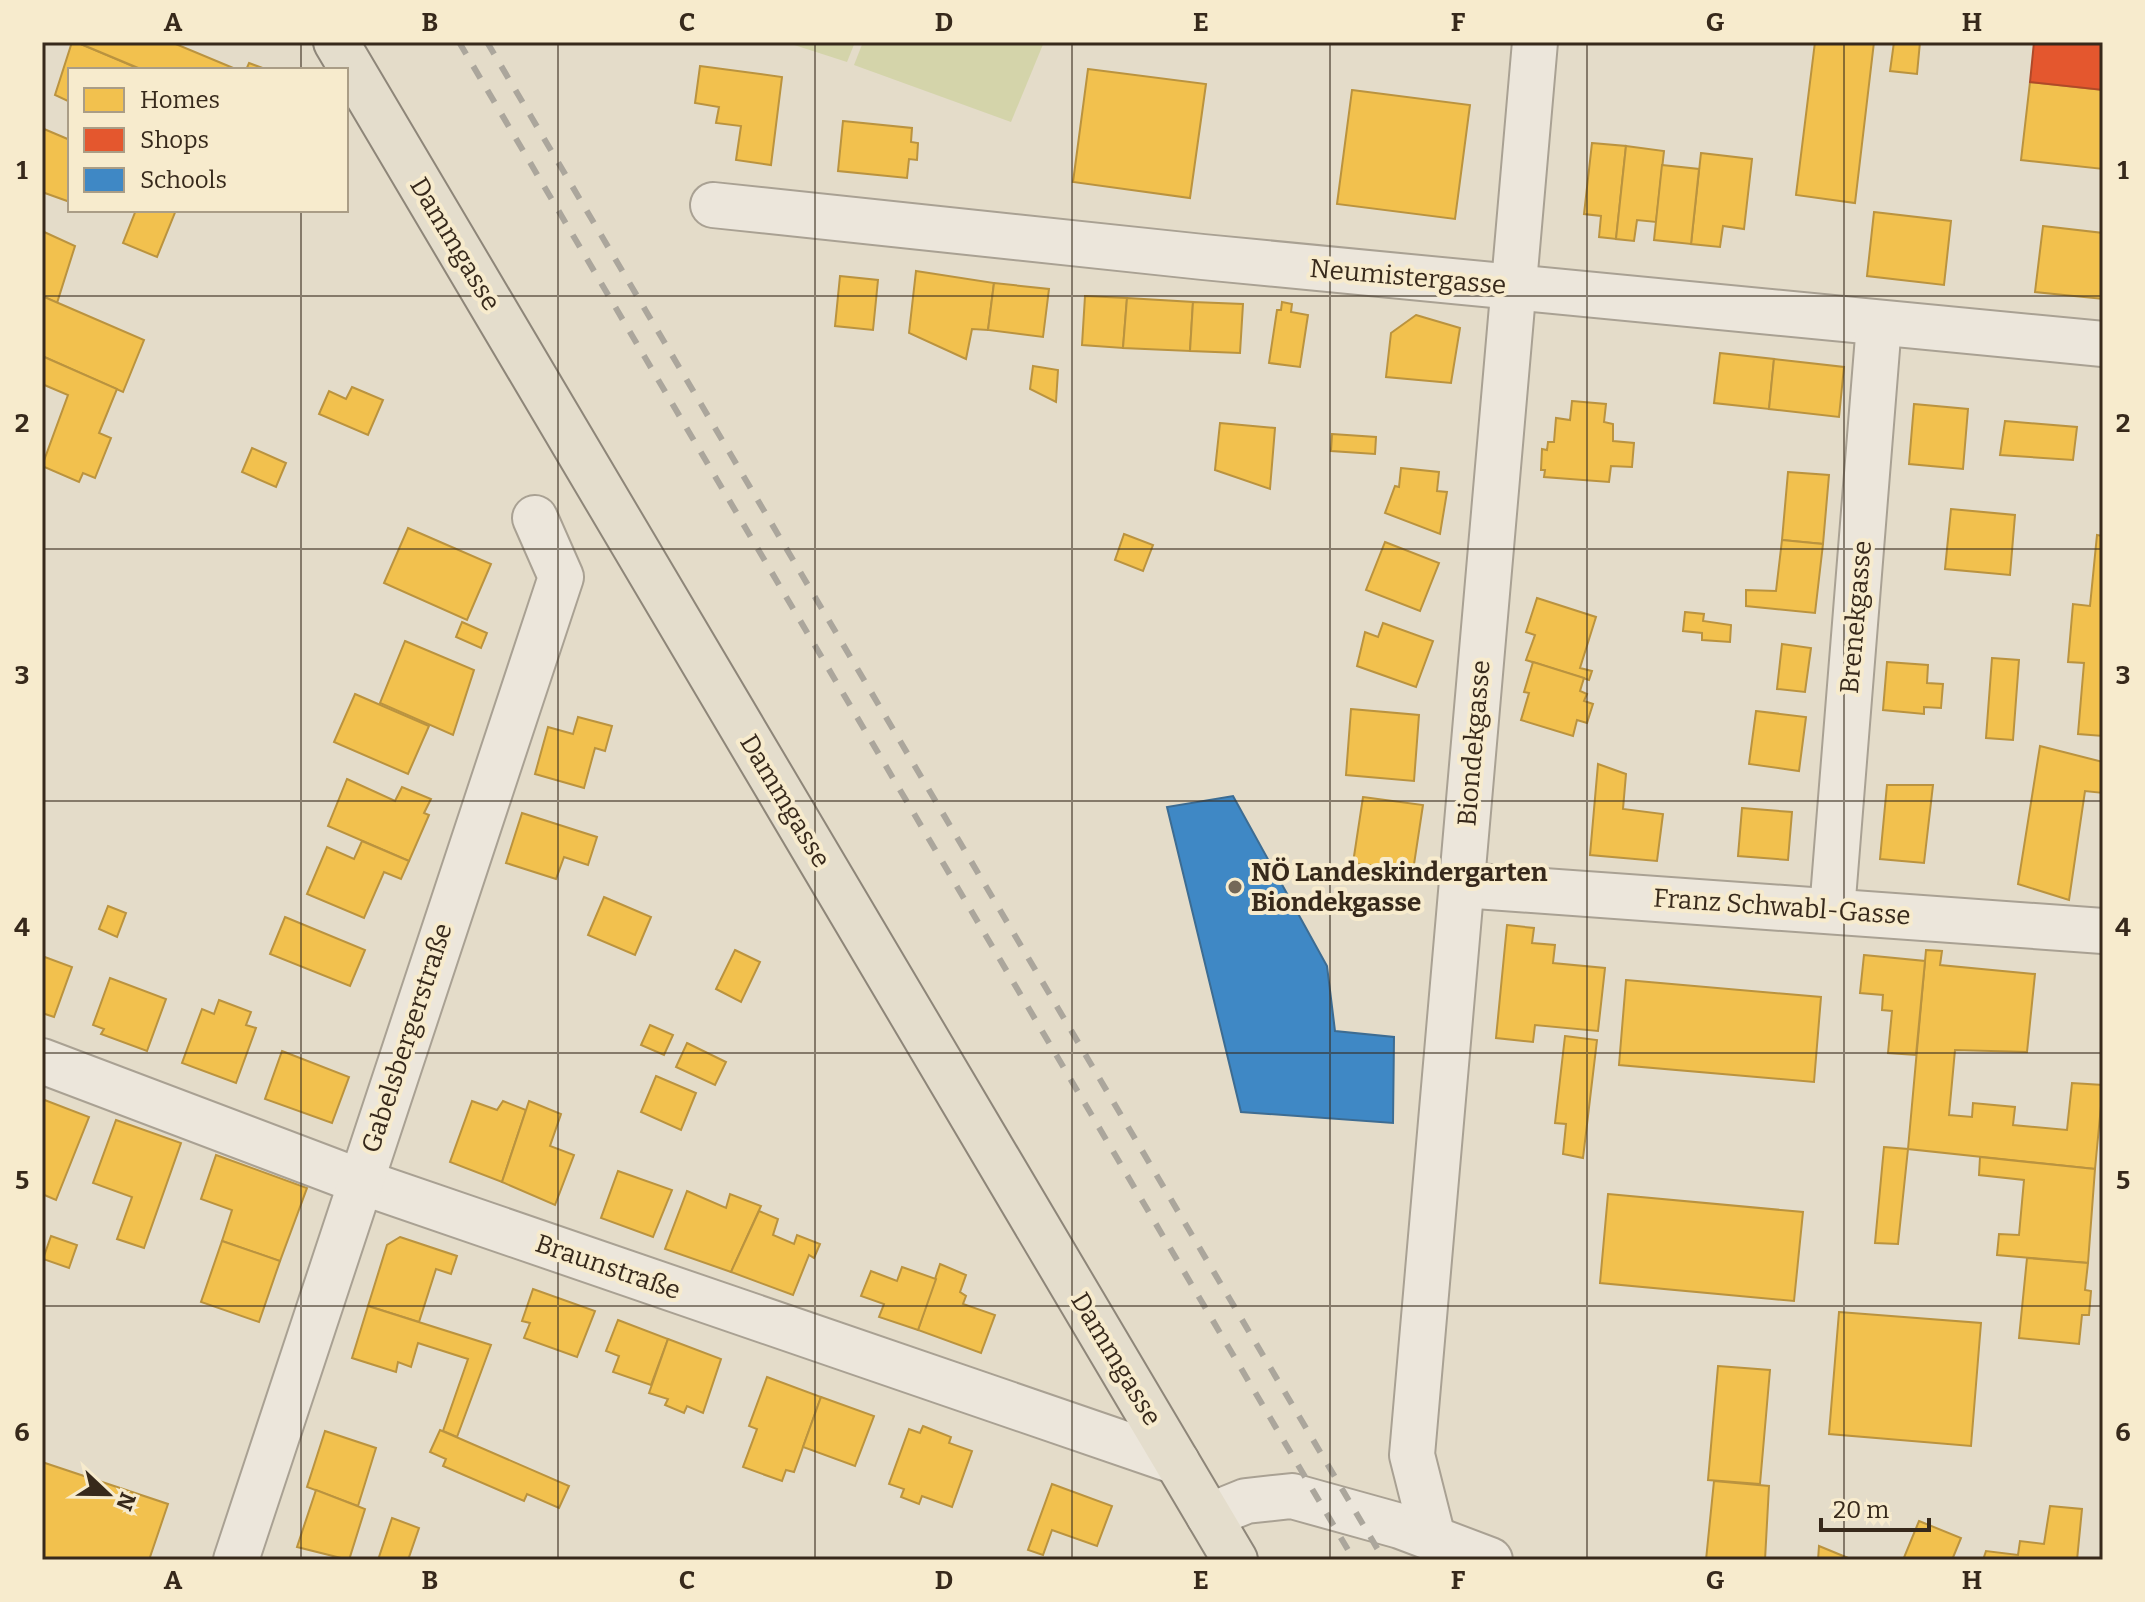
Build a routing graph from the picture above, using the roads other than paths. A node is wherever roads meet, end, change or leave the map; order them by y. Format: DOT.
graph roads {
  1 [pos="336,42"];
  2 [pos="1535,42"];
  3 [pos="713,205"];
  4 [pos="1514,287"];
  5 [pos="1879,324"];
  6 [pos="2103,344"];
  7 [pos="535,518"];
  8 [pos="1462,885"];
  9 [pos="1832,911"];
  10 [pos="2103,931"];
  11 [pos="42,1061"];
  12 [pos="359,1181"];
  13 [pos="1177,1462"];
  14 [pos="1433,1538"];
  15 [pos="1222,1545"];
  16 [pos="236,1560"];
  17 [pos="1490,1560"];
  1 -- 13 [label="main road, Dammgasse"];
  2 -- 4 [label="street, Biondekgasse"];
  3 -- 4 [label="street, Neumistergasse"];
  4 -- 5 [label="street, Neumistergasse"];
  4 -- 8 [label="street, Biondekgasse"];
  5 -- 6 [label="street, Neumistergasse"];
  5 -- 9 [label="street, Brenekgasse"];
  7 -- 12 [label="street, Gabelsbergerstraße"];
  8 -- 9 [label="street, Franz Schwabl-Gasse"];
  8 -- 14 [label="street, Biondekgasse"];
  9 -- 10 [label="street, Franz Schwabl-Gasse"];
  11 -- 12 [label="street, Braunstraße"];
  12 -- 13 [label="street, Braunstraße"];
  12 -- 16 [label="street, Gabelsbergerstraße"];
  13 -- 15 [label="main road, Dammgasse"];
  14 -- 15 [label="street"];
  14 -- 17 [label="street"];
}
